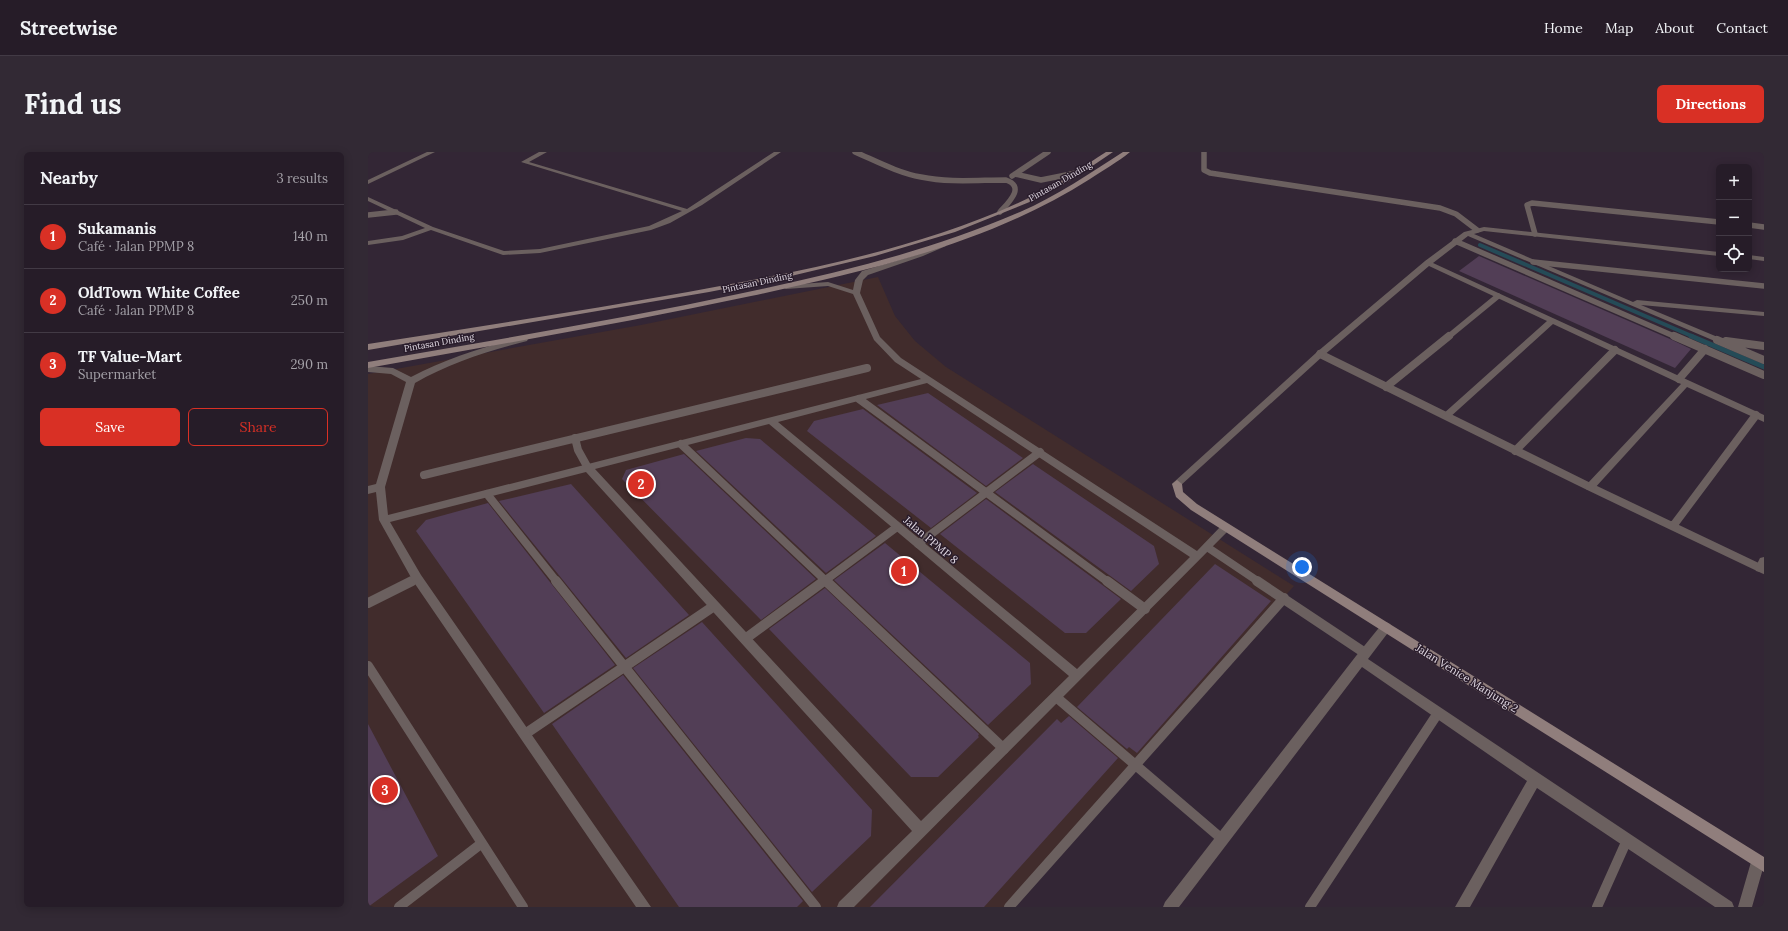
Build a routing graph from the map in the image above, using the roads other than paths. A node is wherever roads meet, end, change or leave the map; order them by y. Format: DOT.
graph roads {
  1 [pos="432,152"];
  2 [pos="544,152"];
  3 [pos="778,152"];
  4 [pos="855,152"];
  5 [pos="1048,152"];
  6 [pos="1110,152"];
  7 [pos="1127,152"];
  8 [pos="1204,152"];
  9 [pos="1076,173"];
  10 [pos="1015,174"];
  11 [pos="1006,180"];
  12 [pos="368,182"];
  13 [pos="368,199"];
  14 [pos="688,211"];
  15 [pos="396,212"];
  16 [pos="1000,212"];
  17 [pos="368,215"];
  18 [pos="1716,222"];
  19 [pos="1752,225"];
  20 [pos="1764,227"];
  21 [pos="431,228"];
  22 [pos="1477,230"];
  23 [pos="1466,234"];
  24 [pos="1535,234"];
  25 [pos="956,240"];
  26 [pos="1455,241"];
  27 [pos="368,242"];
  28 [pos="1716,254"];
  29 [pos="1752,257"];
  30 [pos="1764,259"];
  31 [pos="1533,262"];
  32 [pos="1428,263"];
  33 [pos="1764,286"];
  34 [pos="778,288"];
  35 [pos="856,293"];
  36 [pos="1498,296"];
  37 [pos="1627,301"];
  38 [pos="1764,314"];
  39 [pos="1552,322"];
  40 [pos="562,330"];
  41 [pos="1717,340"];
  42 [pos="1764,346"];
  43 [pos="368,348"];
  44 [pos="1705,349"];
  45 [pos="1615,350"];
  46 [pos="1320,354"];
  47 [pos="1764,360"];
  48 [pos="368,365"];
  49 [pos="867,368"];
  50 [pos="368,369"];
  51 [pos="1764,375"];
  52 [pos="928,380"];
  53 [pos="411,381"];
  54 [pos="1682,381"];
  55 [pos="1386,386"];
  56 [pos="859,399"];
  57 [pos="1446,416"];
  58 [pos="1760,417"];
  59 [pos="770,421"];
  60 [pos="575,438"];
  61 [pos="681,444"];
  62 [pos="1515,450"];
  63 [pos="1040,452"];
  64 [pos="588,468"];
  65 [pos="424,475"];
  66 [pos="1176,484"];
  67 [pos="1590,487"];
  68 [pos="374,489"];
  69 [pos="986,492"];
  70 [pos="487,494"];
  71 [pos="384,520"];
  72 [pos="1673,526"];
  73 [pos="897,527"];
  74 [pos="1226,528"];
  75 [pos="918,544"];
  76 [pos="1207,547"];
  77 [pos="1197,556"];
  78 [pos="1763,566"];
  79 [pos="417,578"];
  80 [pos="825,580"];
  81 [pos="1284,598"];
  82 [pos="368,603"];
  83 [pos="714,606"];
  84 [pos="1145,609"];
  85 [pos="1386,626"];
  86 [pos="745,639"];
  87 [pos="1363,656"];
  88 [pos="368,666"];
  89 [pos="624,667"];
  90 [pos="1077,676"];
  91 [pos="1056,697"];
  92 [pos="1438,713"];
  93 [pos="525,734"];
  94 [pos="1004,749"];
  95 [pos="1136,765"];
  96 [pos="1535,779"];
  97 [pos="921,831"];
  98 [pos="1222,839"];
  99 [pos="1627,840"];
  100 [pos="482,843"];
  101 [pos="1761,864"];
  102 [pos="399,907"];
  103 [pos="523,907"];
  104 [pos="644,907"];
  105 [pos="816,907"];
  106 [pos="844,907"];
  107 [pos="1009,907"];
  108 [pos="1170,907"];
  109 [pos="1310,907"];
  110 [pos="1462,907"];
  111 [pos="1597,907"];
  112 [pos="1727,907"];
  113 [pos="1745,907"];
  1 -- 12 [label="street"];
  2 -- 14 [label="street"];
  3 -- 14 [label="street"];
  4 -- 11 [label="lane"];
  5 -- 10 [label="lane"];
  6 -- 9 [label="main road, Pintasan Dinding"];
  7 -- 25 [label="main road, Pintasan Dinding"];
  8 -- 22 [label="lane"];
  9 -- 10 [label="lane"];
  9 -- 16 [label="main road, Pintasan Dinding"];
  10 -- 11 [label="lane"];
  11 -- 16 [label="lane"];
  13 -- 15 [label="street"];
  14 -- 21 [label="street"];
  15 -- 17 [label="lane"];
  15 -- 21 [label="street"];
  16 -- 43 [label="main road, Pintasan Dinding"];
  18 -- 24 [label="lane"];
  19 -- 20 [label="lane"];
  21 -- 27 [label="street"];
  22 -- 23 [label="street"];
  22 -- 24 [label="street"];
  23 -- 26 [label="street"];
  23 -- 31 [label="street"];
  24 -- 28 [label="street"];
  25 -- 34 [label="main road, Pintasan Dinding"];
  25 -- 35 [label="street"];
  26 -- 32 [label="street"];
  26 -- 44 [label="lane"];
  29 -- 30 [label="street"];
  31 -- 33 [label="lane"];
  31 -- 37 [label="street"];
  32 -- 36 [label="street"];
  32 -- 46 [label="street"];
  34 -- 35 [label="street"];
  34 -- 40 [label="main road, Pintasan Dinding"];
  35 -- 52 [label="street"];
  36 -- 39 [label="street"];
  36 -- 55 [label="lane"];
  37 -- 38 [label="street"];
  37 -- 41 [label="street"];
  39 -- 45 [label="street"];
  39 -- 57 [label="street"];
  40 -- 48 [label="main road, Pintasan Dinding"];
  40 -- 53 [label="street"];
  41 -- 42 [label="lane"];
  41 -- 47 [label="lane"];
  44 -- 51 [label="lane"];
  44 -- 54 [label="lane"];
  45 -- 54 [label="street"];
  45 -- 62 [label="lane"];
  46 -- 55 [label="lane"];
  46 -- 66 [label="street"];
  49 -- 60 [label="lane"];
  50 -- 53 [label="street"];
  52 -- 56 [label="street"];
  52 -- 63 [label="street"];
  53 -- 68 [label="street"];
  54 -- 58 [label="street"];
  54 -- 67 [label="street"];
  55 -- 57 [label="lane"];
  56 -- 59 [label="street"];
  56 -- 69 [label="lane"];
  57 -- 62 [label="lane"];
  58 -- 72 [label="lane"];
  59 -- 61 [label="street"];
  59 -- 73 [label="street, Jalan PPMP 8"];
  60 -- 64 [label="lane"];
  60 -- 65 [label="lane"];
  61 -- 64 [label="street"];
  61 -- 80 [label="lane"];
  62 -- 67 [label="lane"];
  63 -- 69 [label="lane"];
  63 -- 77 [label="street"];
  64 -- 70 [label="street"];
  64 -- 83 [label="street"];
  66 -- 74 [label="main road, Jalan Venice Manjung 2"];
  67 -- 72 [label="lane"];
  68 -- 71 [label="street"];
  69 -- 75 [label="lane"];
  69 -- 84 [label="lane"];
  70 -- 71 [label="street"];
  70 -- 89 [label="lane"];
  71 -- 79 [label="street"];
  72 -- 78 [label="lane"];
  73 -- 75 [label="street, Jalan PPMP 8"];
  73 -- 80 [label="lane"];
  74 -- 76 [label="street"];
  74 -- 85 [label="main road, Jalan Venice Manjung 2"];
  75 -- 90 [label="street, Jalan PPMP 8"];
  76 -- 77 [label="street"];
  76 -- 81 [label="lane"];
  77 -- 84 [label="street"];
  79 -- 82 [label="lane"];
  79 -- 93 [label="street"];
  80 -- 86 [label="lane"];
  80 -- 94 [label="lane"];
  81 -- 87 [label="lane"];
  81 -- 95 [label="lane"];
  83 -- 86 [label="street"];
  83 -- 89 [label="lane"];
  84 -- 90 [label="street"];
  85 -- 87 [label="street"];
  85 -- 101 [label="main road, Jalan Venice Manjung 2"];
  86 -- 97 [label="street"];
  87 -- 92 [label="street"];
  87 -- 98 [label="street"];
  88 -- 100 [label="lane"];
  89 -- 93 [label="lane"];
  89 -- 105 [label="lane"];
  90 -- 91 [label="street"];
  91 -- 94 [label="street"];
  91 -- 95 [label="lane"];
  92 -- 96 [label="street"];
  92 -- 109 [label="lane"];
  93 -- 104 [label="street"];
  94 -- 97 [label="street"];
  95 -- 98 [label="lane"];
  95 -- 107 [label="lane"];
  96 -- 99 [label="street"];
  96 -- 110 [label="street"];
  97 -- 106 [label="street"];
  98 -- 108 [label="street"];
  99 -- 111 [label="lane"];
  99 -- 112 [label="street"];
  100 -- 102 [label="lane"];
  100 -- 103 [label="lane"];
  101 -- 113 [label="street"];
}
